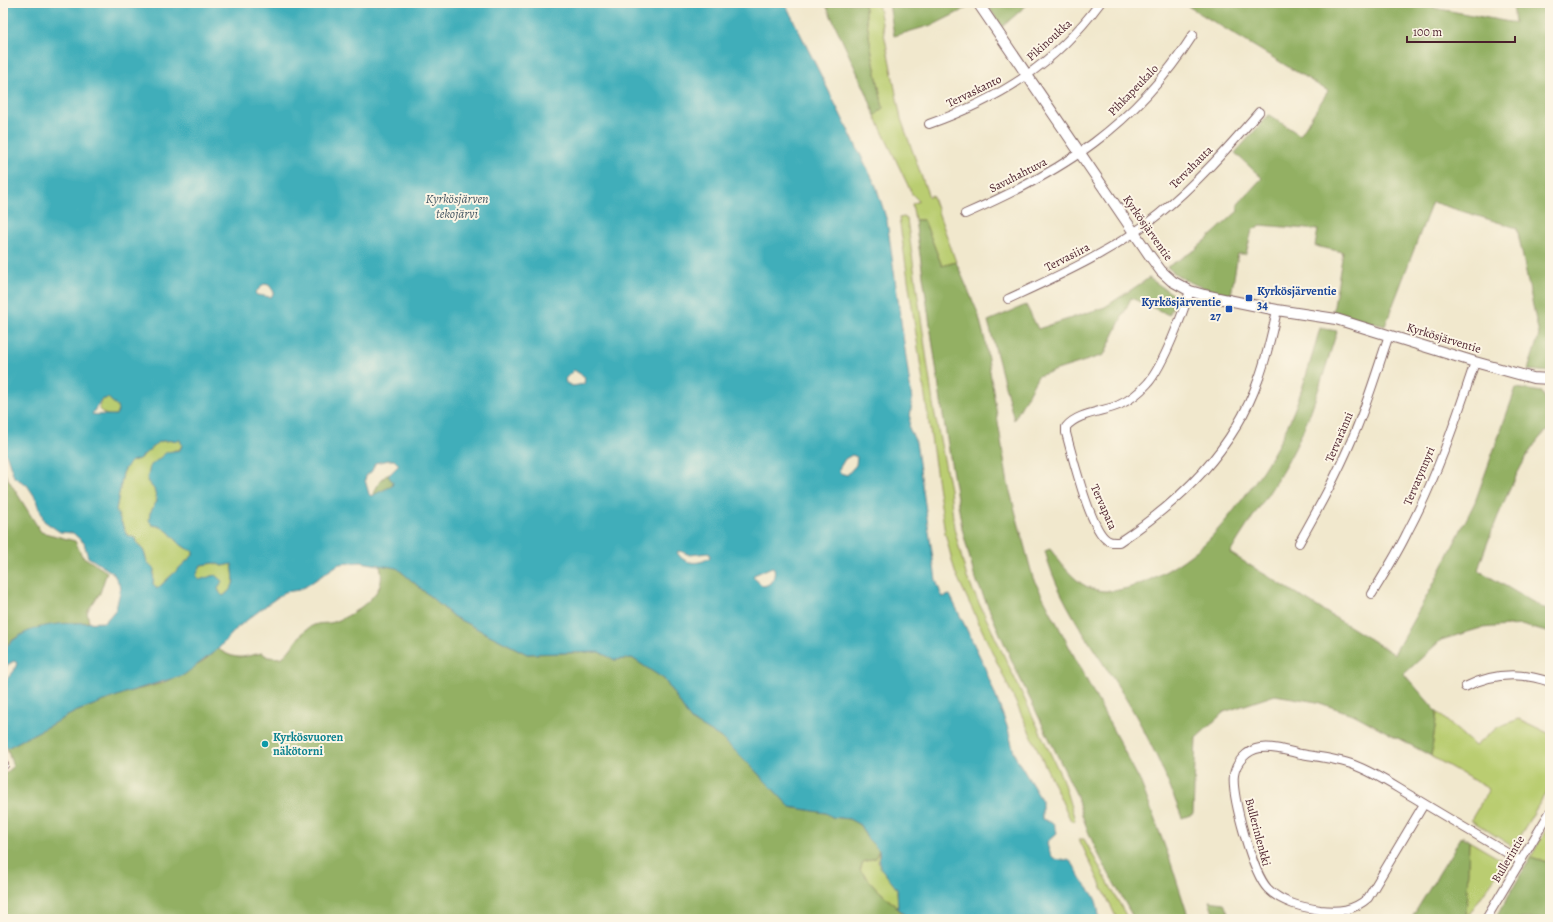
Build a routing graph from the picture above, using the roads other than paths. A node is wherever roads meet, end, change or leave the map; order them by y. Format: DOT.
graph roads {
  1 [pos="978,3"];
  2 [pos="1100,3"];
  3 [pos="1193,35"];
  4 [pos="1027,75"];
  5 [pos="1259,112"];
  6 [pos="929,124"];
  7 [pos="1080,154"];
  8 [pos="965,214"];
  9 [pos="1134,232"];
  10 [pos="1190,291"];
  11 [pos="1008,299"];
  12 [pos="1277,310"];
  13 [pos="1389,335"];
  14 [pos="1475,362"];
  15 [pos="1550,379"];
  16 [pos="1299,544"];
  17 [pos="1372,594"];
  18 [pos="1550,682"];
  19 [pos="1465,687"];
  20 [pos="1424,804"];
  21 [pos="1550,812"];
  22 [pos="1521,861"];
  23 [pos="1486,919"];
  1 -- 4 [label="street, Kyrkösjärventie"];
  2 -- 4 [label="street, Pikinoukka"];
  3 -- 7 [label="street, Pihkapeukalo"];
  4 -- 6 [label="street, Tervaskanto"];
  4 -- 7 [label="street, Kyrkösjärventie"];
  5 -- 9 [label="street, Tervahauta"];
  7 -- 8 [label="street, Savuhahtuva"];
  7 -- 9 [label="street, Kyrkösjärventie"];
  9 -- 10 [label="street, Kyrkösjärventie"];
  9 -- 11 [label="street, Tervasiira"];
  10 -- 12 [label="street, Kyrkösjärventie"];
  10 -- 12 [label="street, Tervapata"];
  12 -- 13 [label="street, Kyrkösjärventie"];
  13 -- 14 [label="street, Kyrkösjärventie"];
  13 -- 16 [label="street, Tervaränni"];
  14 -- 15 [label="street, Kyrkösjärventie"];
  14 -- 17 [label="street, Tervatynnyri"];
  18 -- 19 [label="street"];
  20 -- 20 [label="street, Bullerinlenkki"];
  20 -- 22 [label="street, Bullerinlenkki"];
  21 -- 22 [label="street, Bullerintie"];
  22 -- 23 [label="street, Bullerintie"];
}
